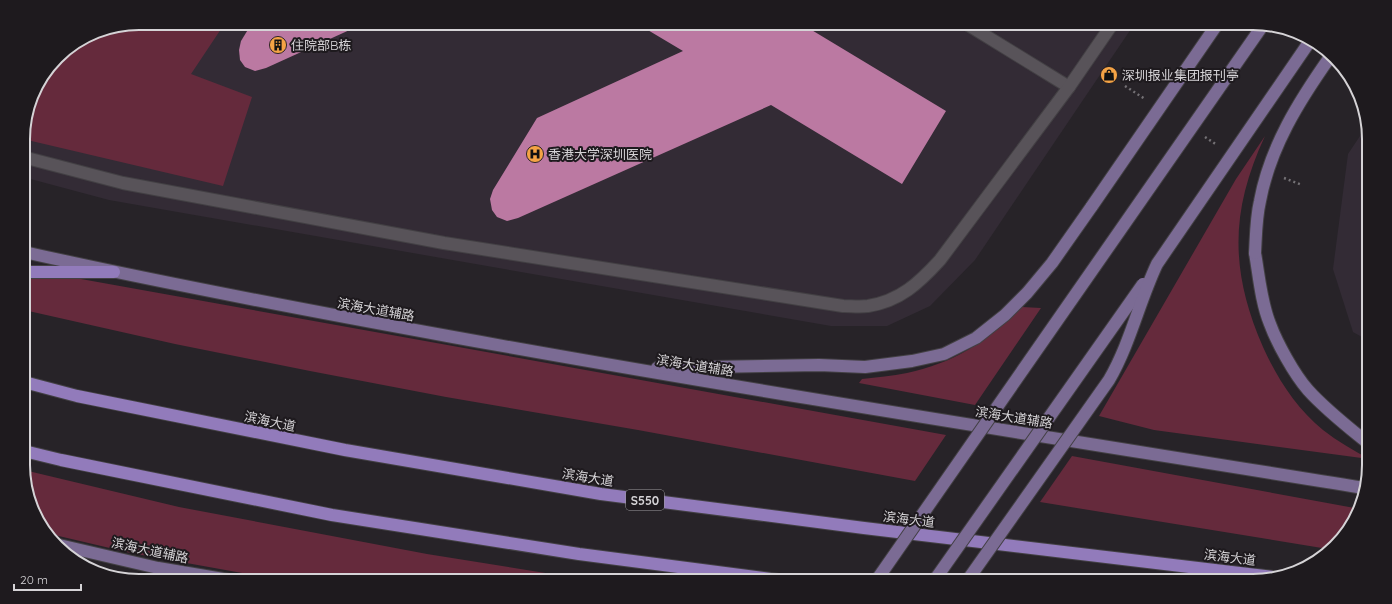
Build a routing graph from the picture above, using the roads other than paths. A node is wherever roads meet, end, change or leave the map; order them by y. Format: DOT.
graph roads {
  1 [pos="976,30"];
  2 [pos="1108,30"];
  3 [pos="1213,30"];
  4 [pos="1260,30"];
  5 [pos="1307,45"];
  6 [pos="1328,60"];
  7 [pos="1069,87"];
  8 [pos="30,159"];
  9 [pos="30,253"];
  10 [pos="1157,264"];
  11 [pos="30,272"];
  12 [pos="114,272"];
  13 [pos="625,368"];
  14 [pos="30,384"];
  15 [pos="1362,438"];
  16 [pos="30,452"];
  17 [pos="1360,487"];
  18 [pos="67,547"];
  19 [pos="194,574"];
  20 [pos="732,574"];
  21 [pos="881,574"];
  22 [pos="939,574"];
  23 [pos="972,574"];
  24 [pos="1256,574"];
  1 -- 7 [label="lane"];
  2 -- 7 [label="lane"];
  3 -- 13 [label="main road, bridge"];
  4 -- 21 [label="main road, bridge"];
  5 -- 10 [label="main road, bridge"];
  6 -- 15 [label="main road, bridge"];
  7 -- 8 [label="lane"];
  9 -- 12 [label="main road, 滨海大道辅路"];
  10 -- 22 [label="main road, bridge"];
  10 -- 23 [label="main road, bridge"];
  11 -- 12 [label="highway"];
  12 -- 13 [label="main road, 滨海大道辅路"];
  13 -- 17 [label="main road, 滨海大道辅路"];
  14 -- 24 [label="highway, 滨海大道 / S550"];
  16 -- 20 [label="highway"];
  18 -- 19 [label="main road, 滨海大道辅路"];
}
